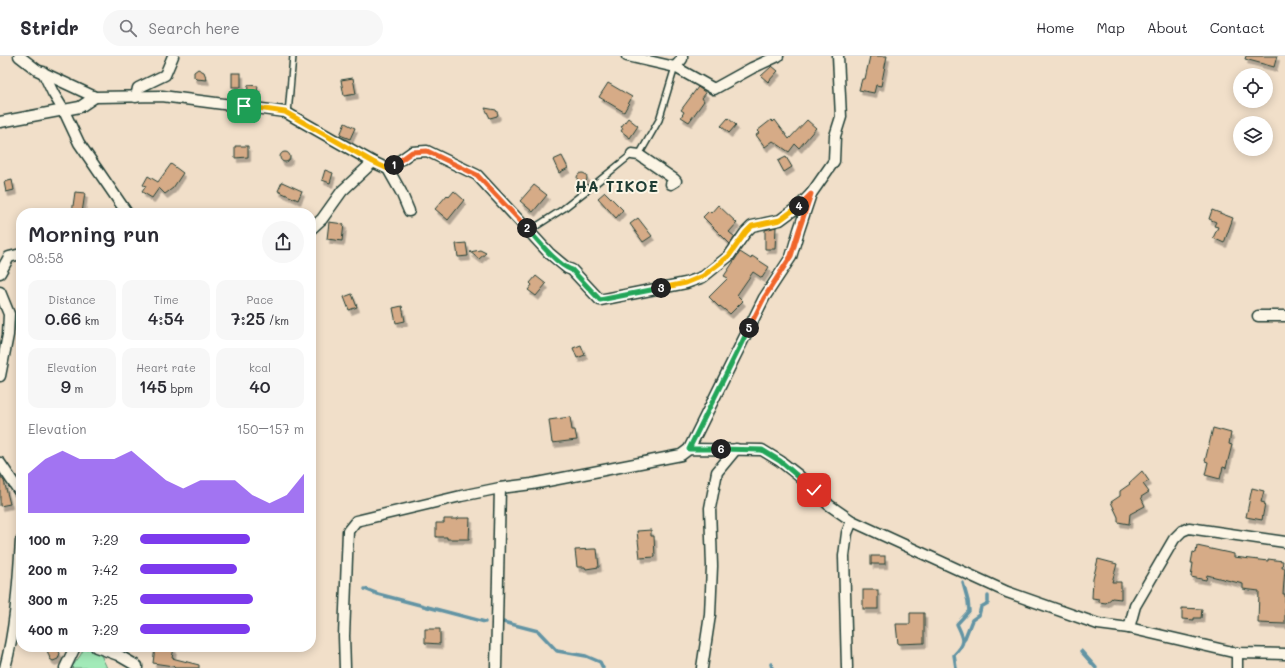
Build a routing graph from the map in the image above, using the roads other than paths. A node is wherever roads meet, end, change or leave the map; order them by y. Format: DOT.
graph roads {
  1 [pos="19,56"];
  2 [pos="34,56"];
  3 [pos="173,56"];
  4 [pos="293,56"];
  5 [pos="627,56"];
  6 [pos="682,56"];
  7 [pos="778,56"];
  8 [pos="838,56"];
  9 [pos="674,67"];
  10 [pos="40,71"];
  11 [pos="95,97"];
  12 [pos="136,97"];
  13 [pos="64,110"];
  14 [pos="288,114"];
  15 [pos="0,122"];
  16 [pos="635,154"];
  17 [pos="373,162"];
  18 [pos="388,169"];
  19 [pos="671,184"];
  20 [pos="811,194"];
  21 [pos="123,208"];
  22 [pos="409,211"];
  23 [pos="316,224"];
  24 [pos="529,231"];
  25 [pos="16,255"];
  26 [pos="0,273"];
  27 [pos="0,292"];
  28 [pos="1258,316"];
  29 [pos="1285,316"];
  30 [pos="0,376"];
  31 [pos="689,449"];
  32 [pos="736,449"];
  33 [pos="0,463"];
  34 [pos="16,487"];
  35 [pos="500,488"];
  36 [pos="852,521"];
  37 [pos="1285,542"];
  38 [pos="16,628"];
  39 [pos="1129,628"];
  40 [pos="73,652"];
  41 [pos="110,652"];
  42 [pos="1237,653"];
  43 [pos="1285,654"];
  44 [pos="5,668"];
  45 [pos="65,668"];
  46 [pos="137,668"];
  47 [pos="345,668"];
  48 [pos="496,668"];
  49 [pos="702,668"];
  50 [pos="847,668"];
  51 [pos="1237,668"];
  1 -- 10 [label="street"];
  2 -- 10 [label="street"];
  3 -- 12 [label="street"];
  4 -- 14 [label="lane"];
  5 -- 9 [label="street"];
  6 -- 9 [label="street"];
  7 -- 9 [label="street"];
  8 -- 20 [label="street"];
  9 -- 16 [label="lane"];
  10 -- 11 [label="street"];
  10 -- 13 [label="street"];
  11 -- 12 [label="street"];
  11 -- 13 [label="street"];
  12 -- 14 [label="street"];
  13 -- 15 [label="street"];
  13 -- 21 [label="street"];
  14 -- 17 [label="street"];
  16 -- 19 [label="street"];
  16 -- 24 [label="lane"];
  17 -- 18 [label="street"];
  17 -- 23 [label="street"];
  18 -- 22 [label="street"];
  18 -- 24 [label="street"];
  20 -- 24 [label="street"];
  20 -- 31 [label="street"];
  25 -- 26 [label="street"];
  27 -- 30 [label="street"];
  28 -- 29 [label="street"];
  31 -- 32 [label="street"];
  31 -- 35 [label="street"];
  32 -- 36 [label="street"];
  32 -- 49 [label="street"];
  33 -- 34 [label="street"];
  35 -- 47 [label="street"];
  35 -- 48 [label="street"];
  36 -- 39 [label="street"];
  36 -- 50 [label="street"];
  37 -- 39 [label="street"];
  38 -- 44 [label="street"];
  39 -- 42 [label="street"];
  40 -- 45 [label="street"];
  41 -- 46 [label="street"];
  42 -- 43 [label="street"];
  42 -- 51 [label="street"];
}
